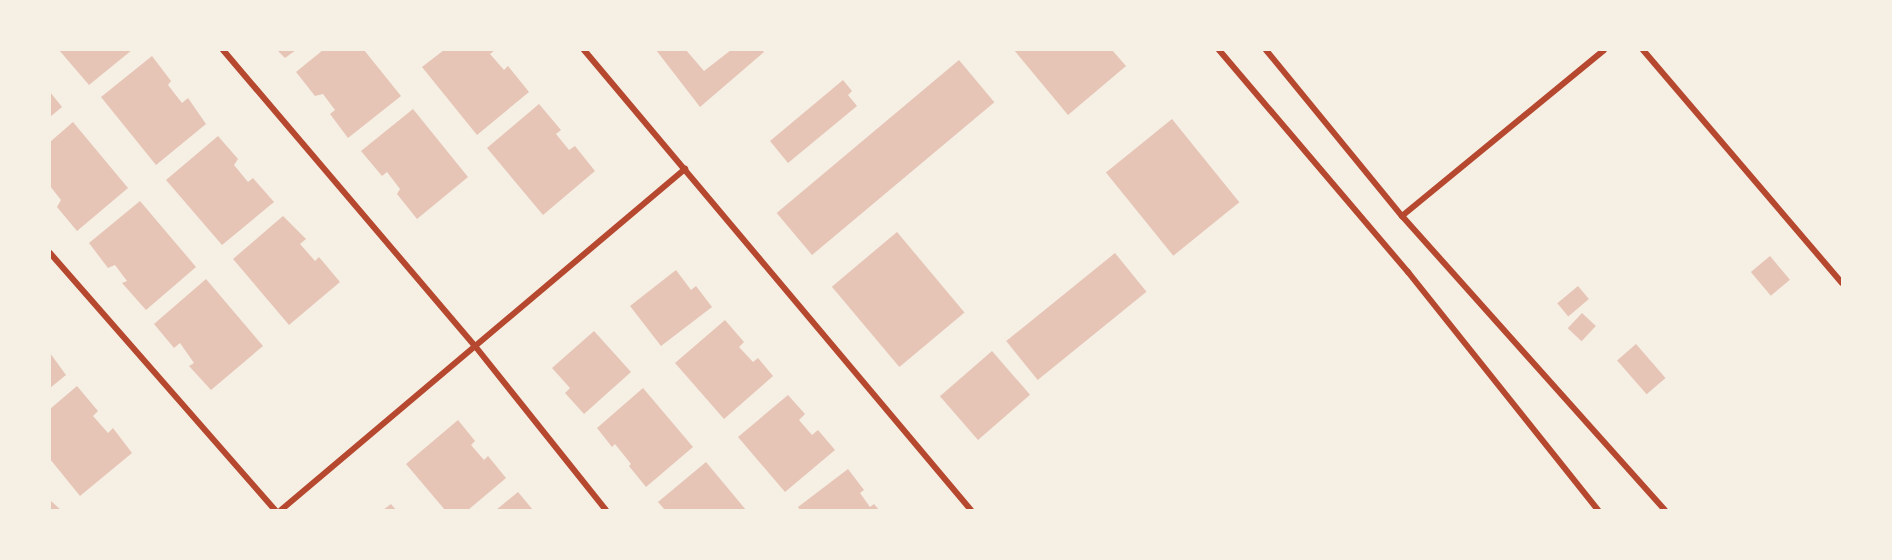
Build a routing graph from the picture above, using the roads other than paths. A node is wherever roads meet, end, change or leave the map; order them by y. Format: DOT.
graph roads {
  1 [pos="223,50"];
  2 [pos="584,50"];
  3 [pos="1220,50"];
  4 [pos="1266,50"];
  5 [pos="1604,50"];
  6 [pos="1643,50"];
  7 [pos="685,170"];
  8 [pos="1402,216"];
  9 [pos="50,253"];
  10 [pos="1842,283"];
  11 [pos="475,346"];
  12 [pos="275,510"];
  13 [pos="281,510"];
  14 [pos="606,510"];
  15 [pos="971,510"];
  16 [pos="1598,510"];
  17 [pos="1665,510"];
  1 -- 11 [label="street"];
  2 -- 7 [label="street"];
  3 -- 16 [label="street"];
  4 -- 8 [label="street"];
  5 -- 8 [label="street"];
  6 -- 10 [label="street"];
  7 -- 11 [label="street"];
  7 -- 15 [label="street"];
  8 -- 17 [label="street"];
  9 -- 12 [label="street"];
  11 -- 13 [label="street"];
  11 -- 14 [label="street"];
}
